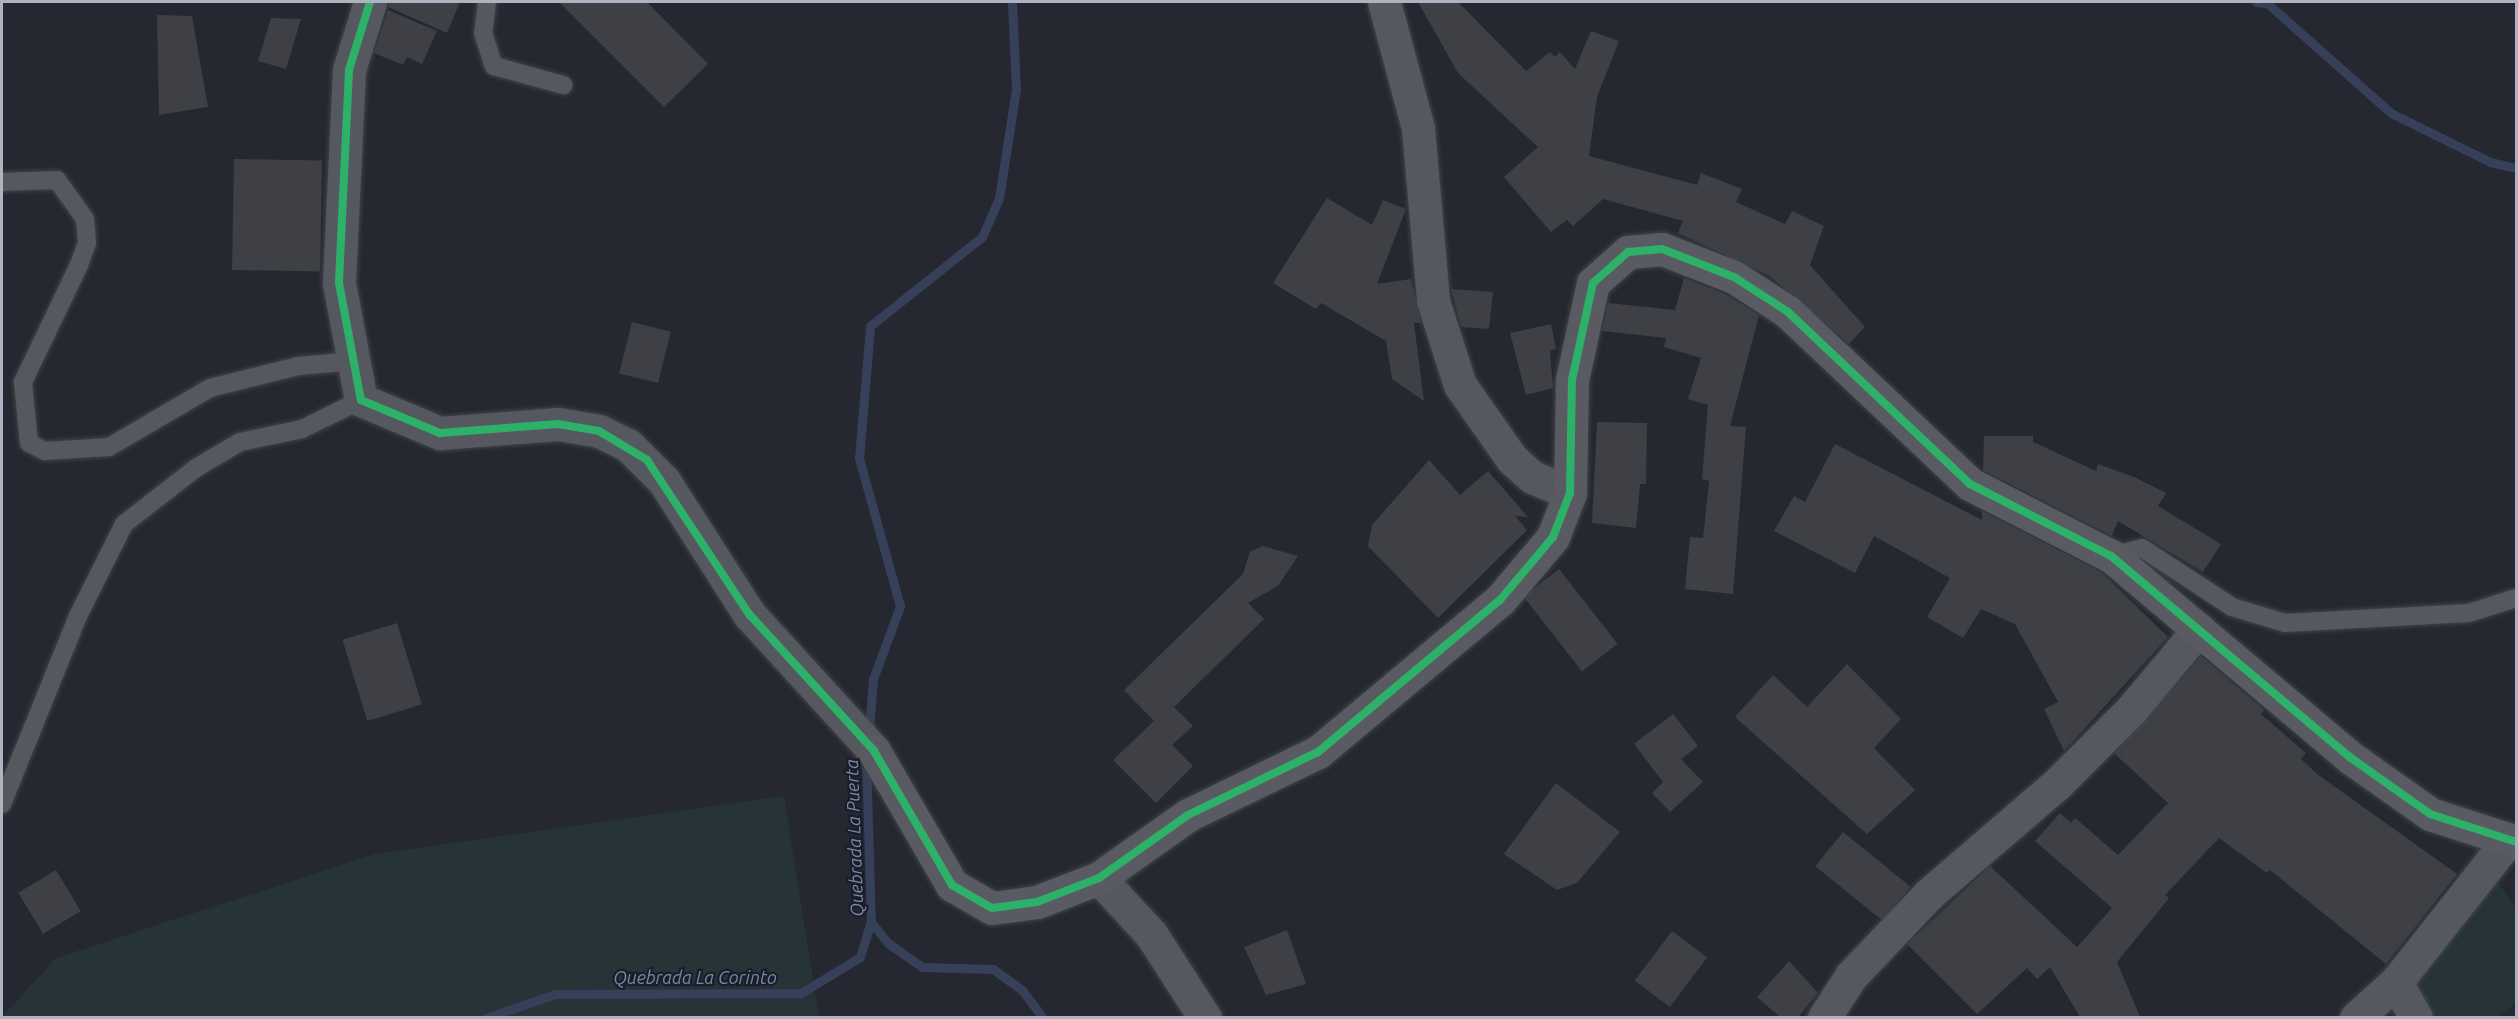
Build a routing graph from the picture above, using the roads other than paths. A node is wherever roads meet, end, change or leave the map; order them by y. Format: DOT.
graph roads {
  1 [pos="370,2"];
  2 [pos="487,2"];
  3 [pos="1384,2"];
  4 [pos="563,85"];
  5 [pos="2,182"];
  6 [pos="355,361"];
  7 [pos="361,400"];
  8 [pos="1570,493"];
  9 [pos="2111,556"];
  10 [pos="2517,598"];
  11 [pos="2199,629"];
  12 [pos="2,804"];
  13 [pos="2512,841"];
  14 [pos="1099,878"];
  15 [pos="2396,982"];
  16 [pos="1205,1017"];
  17 [pos="1824,1017"];
  18 [pos="2356,1017"];
  19 [pos="2416,1017"];
  1 -- 6 [label="street"];
  2 -- 4 [label="lane"];
  3 -- 8 [label="street"];
  5 -- 6 [label="lane"];
  6 -- 7 [label="street"];
  7 -- 12 [label="lane"];
  7 -- 14 [label="street"];
  8 -- 9 [label="street"];
  8 -- 14 [label="street"];
  9 -- 10 [label="lane"];
  9 -- 11 [label="street"];
  11 -- 13 [label="street"];
  11 -- 17 [label="street"];
  13 -- 15 [label="street"];
  14 -- 16 [label="street"];
  15 -- 18 [label="street"];
  15 -- 19 [label="street"];
}
